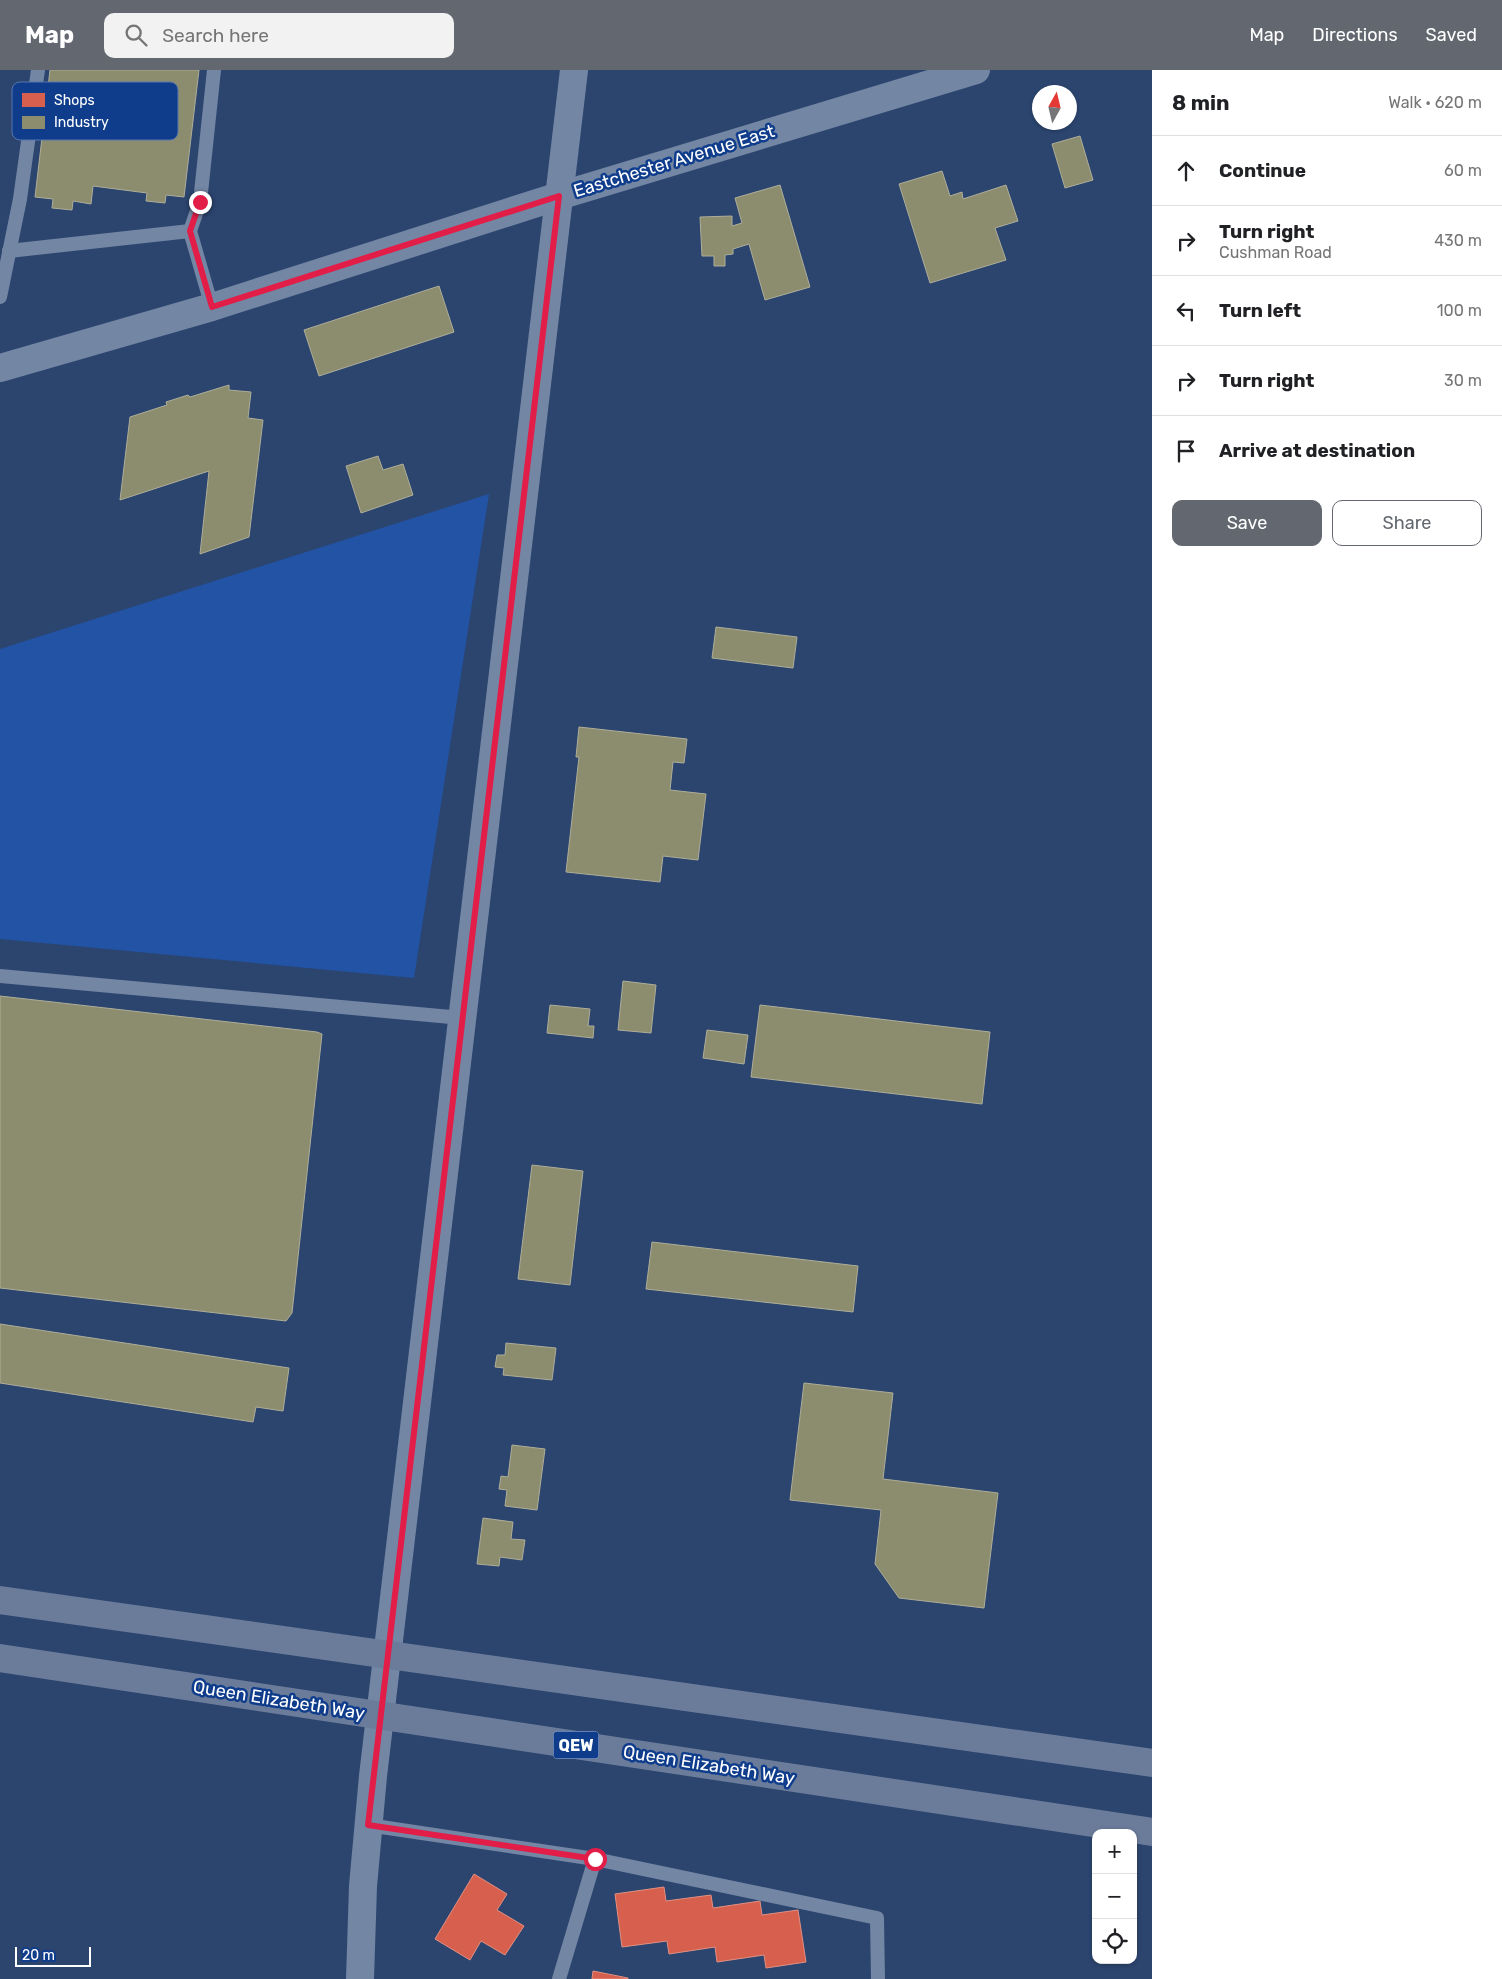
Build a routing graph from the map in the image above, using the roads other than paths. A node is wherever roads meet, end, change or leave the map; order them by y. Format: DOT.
graph roads {
  1 [pos="214,70"];
  2 [pos="574,70"];
  3 [pos="976,70"];
  4 [pos="28,140"];
  5 [pos="559,196"];
  6 [pos="190,231"];
  7 [pos="0,238"];
  8 [pos="9,251"];
  9 [pos="0,297"];
  10 [pos="212,307"];
  11 [pos="0,368"];
  12 [pos="0,976"];
  13 [pos="462,1018"];
  14 [pos="0,1600"];
  15 [pos="0,1658"];
  16 [pos="1152,1763"];
  17 [pos="368,1825"];
  18 [pos="1152,1832"];
  19 [pos="595,1859"];
  20 [pos="360,1979"];
  21 [pos="559,1979"];
  22 [pos="878,1979"];
  1 -- 6 [label="lane"];
  2 -- 5 [label="street"];
  3 -- 5 [label="street, Eastchester Avenue East"];
  4 -- 8 [label="lane"];
  5 -- 10 [label="street, Eastchester Avenue East"];
  5 -- 13 [label="street"];
  6 -- 8 [label="lane"];
  6 -- 10 [label="lane"];
  7 -- 8 [label="lane"];
  8 -- 9 [label="lane"];
  10 -- 11 [label="street, Eastchester Avenue East"];
  12 -- 13 [label="lane"];
  13 -- 17 [label="street"];
  14 -- 16 [label="highway"];
  15 -- 18 [label="highway, Queen Elizabeth Way / QEW"];
  17 -- 19 [label="lane"];
  17 -- 20 [label="street"];
  19 -- 21 [label="lane"];
  19 -- 22 [label="lane"];
}
